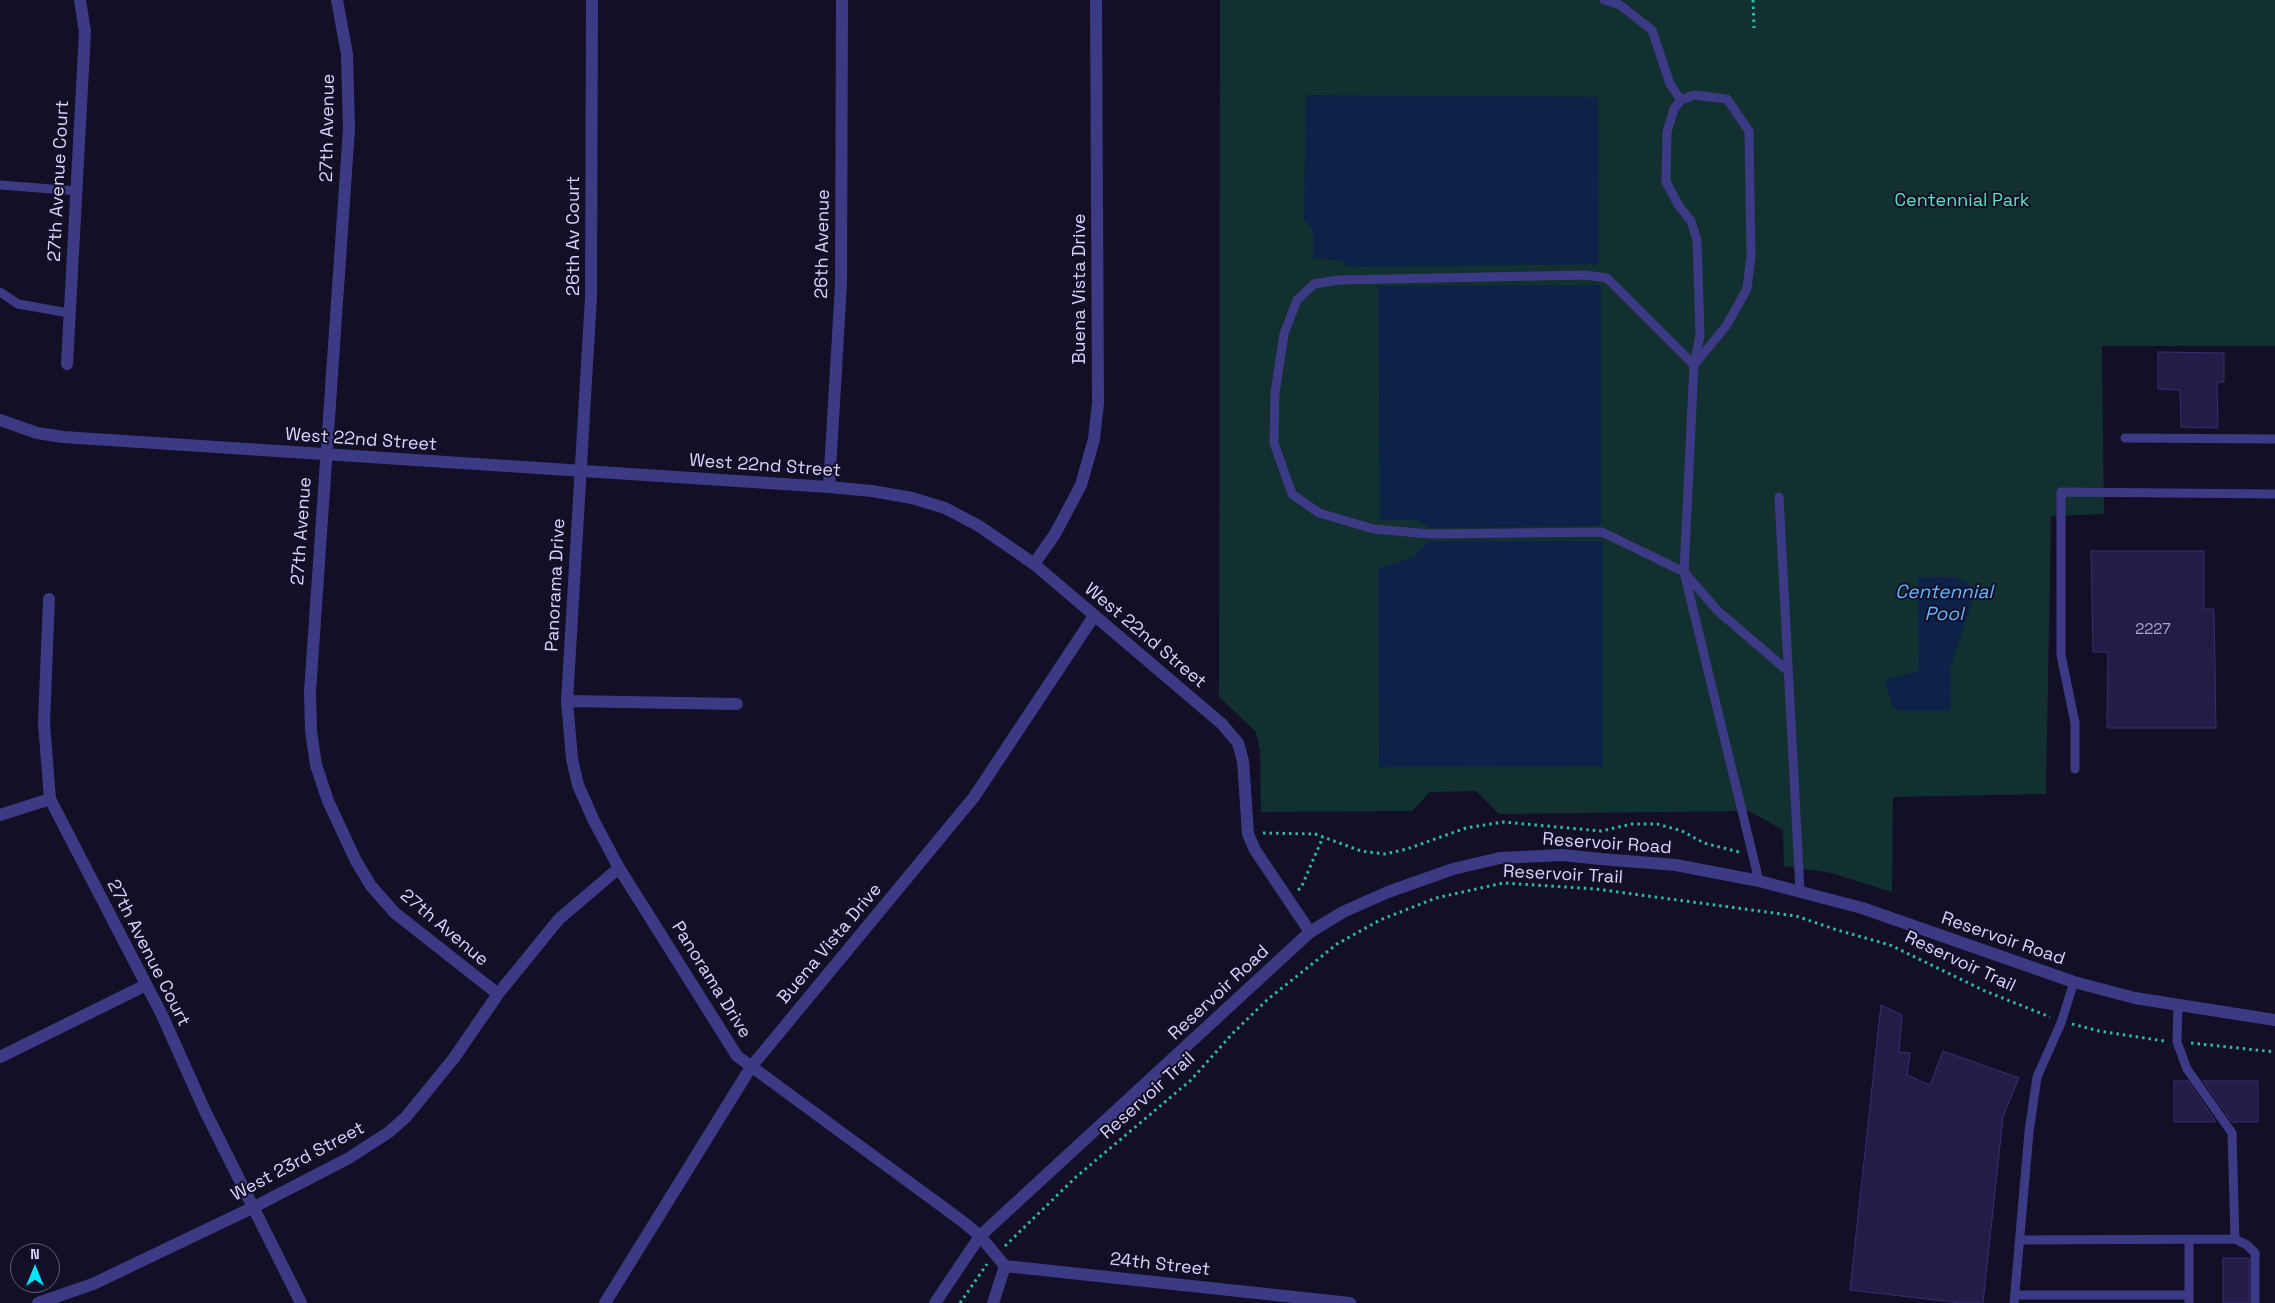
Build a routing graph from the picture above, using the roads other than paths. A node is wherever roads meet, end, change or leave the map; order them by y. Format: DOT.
graph roads {
  1 [pos="80,0"];
  2 [pos="336,0"];
  3 [pos="592,0"];
  4 [pos="842,0"];
  5 [pos="1096,0"];
  6 [pos="1604,0"];
  7 [pos="1681,100"];
  8 [pos="0,185"];
  9 [pos="77,191"];
  10 [pos="0,292"];
  11 [pos="69,313"];
  12 [pos="67,364"];
  13 [pos="1694,365"];
  14 [pos="0,420"];
  15 [pos="2125,438"];
  16 [pos="2275,439"];
  17 [pos="325,455"];
  18 [pos="580,471"];
  19 [pos="829,487"];
  20 [pos="2275,494"];
  21 [pos="1779,497"];
  22 [pos="1034,564"];
  23 [pos="1684,572"];
  24 [pos="49,599"];
  25 [pos="1094,616"];
  26 [pos="1788,671"];
  27 [pos="567,701"];
  28 [pos="736,704"];
  29 [pos="2075,769"];
  30 [pos="50,799"];
  31 [pos="0,815"];
  32 [pos="619,868"];
  33 [pos="1759,881"];
  34 [pos="1800,890"];
  35 [pos="1310,932"];
  36 [pos="2074,982"];
  37 [pos="146,985"];
  38 [pos="498,994"];
  39 [pos="2178,1005"];
  40 [pos="2275,1020"];
  41 [pos="0,1058"];
  42 [pos="751,1067"];
  43 [pos="254,1207"];
  44 [pos="980,1236"];
  45 [pos="2234,1239"];
  46 [pos="2020,1240"];
  47 [pos="2189,1240"];
  48 [pos="1004,1266"];
  49 [pos="1251,1298"];
  50 [pos="2014,1299"];
  51 [pos="2189,1299"];
  52 [pos="38,1303"];
  53 [pos="301,1303"];
  54 [pos="606,1303"];
  55 [pos="935,1303"];
  56 [pos="993,1303"];
  57 [pos="1350,1303"];
  58 [pos="2255,1303"];
  1 -- 9 [label="street, 27th Avenue Court"];
  2 -- 17 [label="street, 27th Avenue"];
  3 -- 18 [label="street, 26th Av Court"];
  4 -- 19 [label="street, 26th Avenue"];
  5 -- 22 [label="street, Buena Vista Drive"];
  6 -- 7 [label="lane"];
  7 -- 13 [label="lane"];
  7 -- 13 [label="lane"];
  8 -- 9 [label="lane"];
  9 -- 11 [label="street, 27th Avenue Court"];
  10 -- 11 [label="lane"];
  11 -- 12 [label="street, 27th Avenue Court"];
  13 -- 23 [label="lane"];
  13 -- 23 [label="lane"];
  14 -- 17 [label="street, West 22nd Street"];
  15 -- 16 [label="lane"];
  17 -- 18 [label="street, West 22nd Street"];
  17 -- 38 [label="street, 27th Avenue"];
  18 -- 19 [label="street, West 22nd Street"];
  18 -- 27 [label="street, Panorama Drive"];
  19 -- 22 [label="street, West 22nd Street"];
  20 -- 29 [label="lane"];
  21 -- 26 [label="lane"];
  22 -- 25 [label="street, West 22nd Street"];
  23 -- 26 [label="lane"];
  23 -- 33 [label="lane"];
  24 -- 30 [label="street, 27th Avenue Court"];
  25 -- 35 [label="street, West 22nd Street"];
  25 -- 42 [label="street, Buena Vista Drive"];
  26 -- 34 [label="lane"];
  27 -- 28 [label="street"];
  27 -- 32 [label="street, Panorama Drive"];
  30 -- 31 [label="street"];
  30 -- 37 [label="street, 27th Avenue Court"];
  32 -- 38 [label="street, West 23rd Street"];
  32 -- 42 [label="street, Panorama Drive"];
  33 -- 34 [label="street, Reservoir Road"];
  33 -- 35 [label="street, Reservoir Road"];
  34 -- 36 [label="street, Reservoir Road"];
  35 -- 44 [label="street, Reservoir Road"];
  36 -- 39 [label="street, Reservoir Road"];
  36 -- 46 [label="lane"];
  37 -- 41 [label="street"];
  37 -- 43 [label="street, 27th Avenue Court"];
  38 -- 43 [label="street, West 23rd Street"];
  39 -- 40 [label="street, Reservoir Road"];
  39 -- 45 [label="lane"];
  42 -- 44 [label="street, Panorama Drive"];
  42 -- 54 [label="street, Buena Vista Drive"];
  43 -- 52 [label="street, West 23rd Street"];
  43 -- 53 [label="street, 27th Avenue Court"];
  44 -- 48 [label="street"];
  44 -- 55 [label="street, Reservoir Road"];
  45 -- 47 [label="lane"];
  45 -- 58 [label="lane"];
  46 -- 47 [label="lane"];
  46 -- 50 [label="lane"];
  47 -- 51 [label="lane"];
  48 -- 49 [label="street, 24th Street"];
  48 -- 56 [label="street"];
  49 -- 57 [label="street, 24th Street"];
  50 -- 51 [label="lane"];
}
